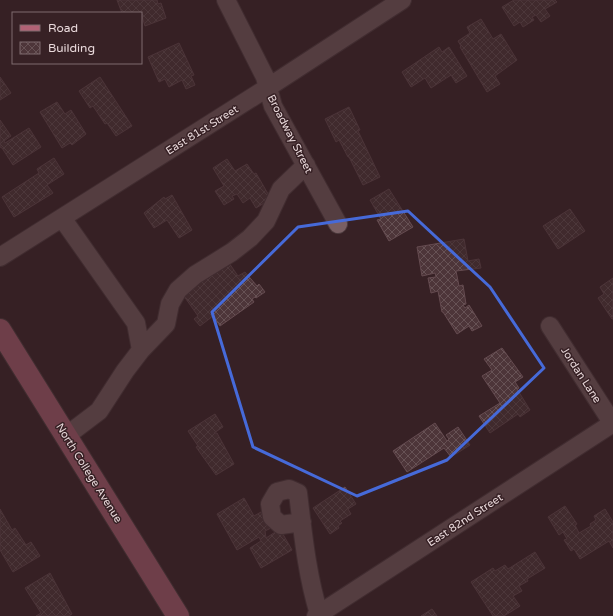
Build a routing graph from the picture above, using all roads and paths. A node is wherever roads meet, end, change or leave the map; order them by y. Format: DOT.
graph roads {
  1 [pos="226,0"];
  2 [pos="402,0"];
  3 [pos="268,88"];
  4 [pos="306,165"];
  5 [pos="62,218"];
  6 [pos="338,224"];
  7 [pos="0,257"];
  8 [pos="550,326"];
  9 [pos="0,330"];
  10 [pos="141,350"];
  11 [pos="613,424"];
  12 [pos="66,436"];
  13 [pos="302,522"];
  14 [pos="318,615"];
  15 [pos="178,616"];
  1 -- 3 [label="street, Broadway Street"];
  2 -- 3 [label="street, East 81st Street"];
  3 -- 4 [label="street, Broadway Street"];
  3 -- 5 [label="street, East 81st Street"];
  4 -- 6 [label="street, Broadway Street"];
  4 -- 10 [label="street"];
  5 -- 7 [label="street, East 81st Street"];
  5 -- 10 [label="street"];
  8 -- 11 [label="street, Jordan Lane"];
  9 -- 12 [label="main road, North College Avenue"];
  10 -- 12 [label="street"];
  11 -- 14 [label="street, East 82nd Street"];
  12 -- 15 [label="main road, North College Avenue"];
  13 -- 14 [label="street"];
}
